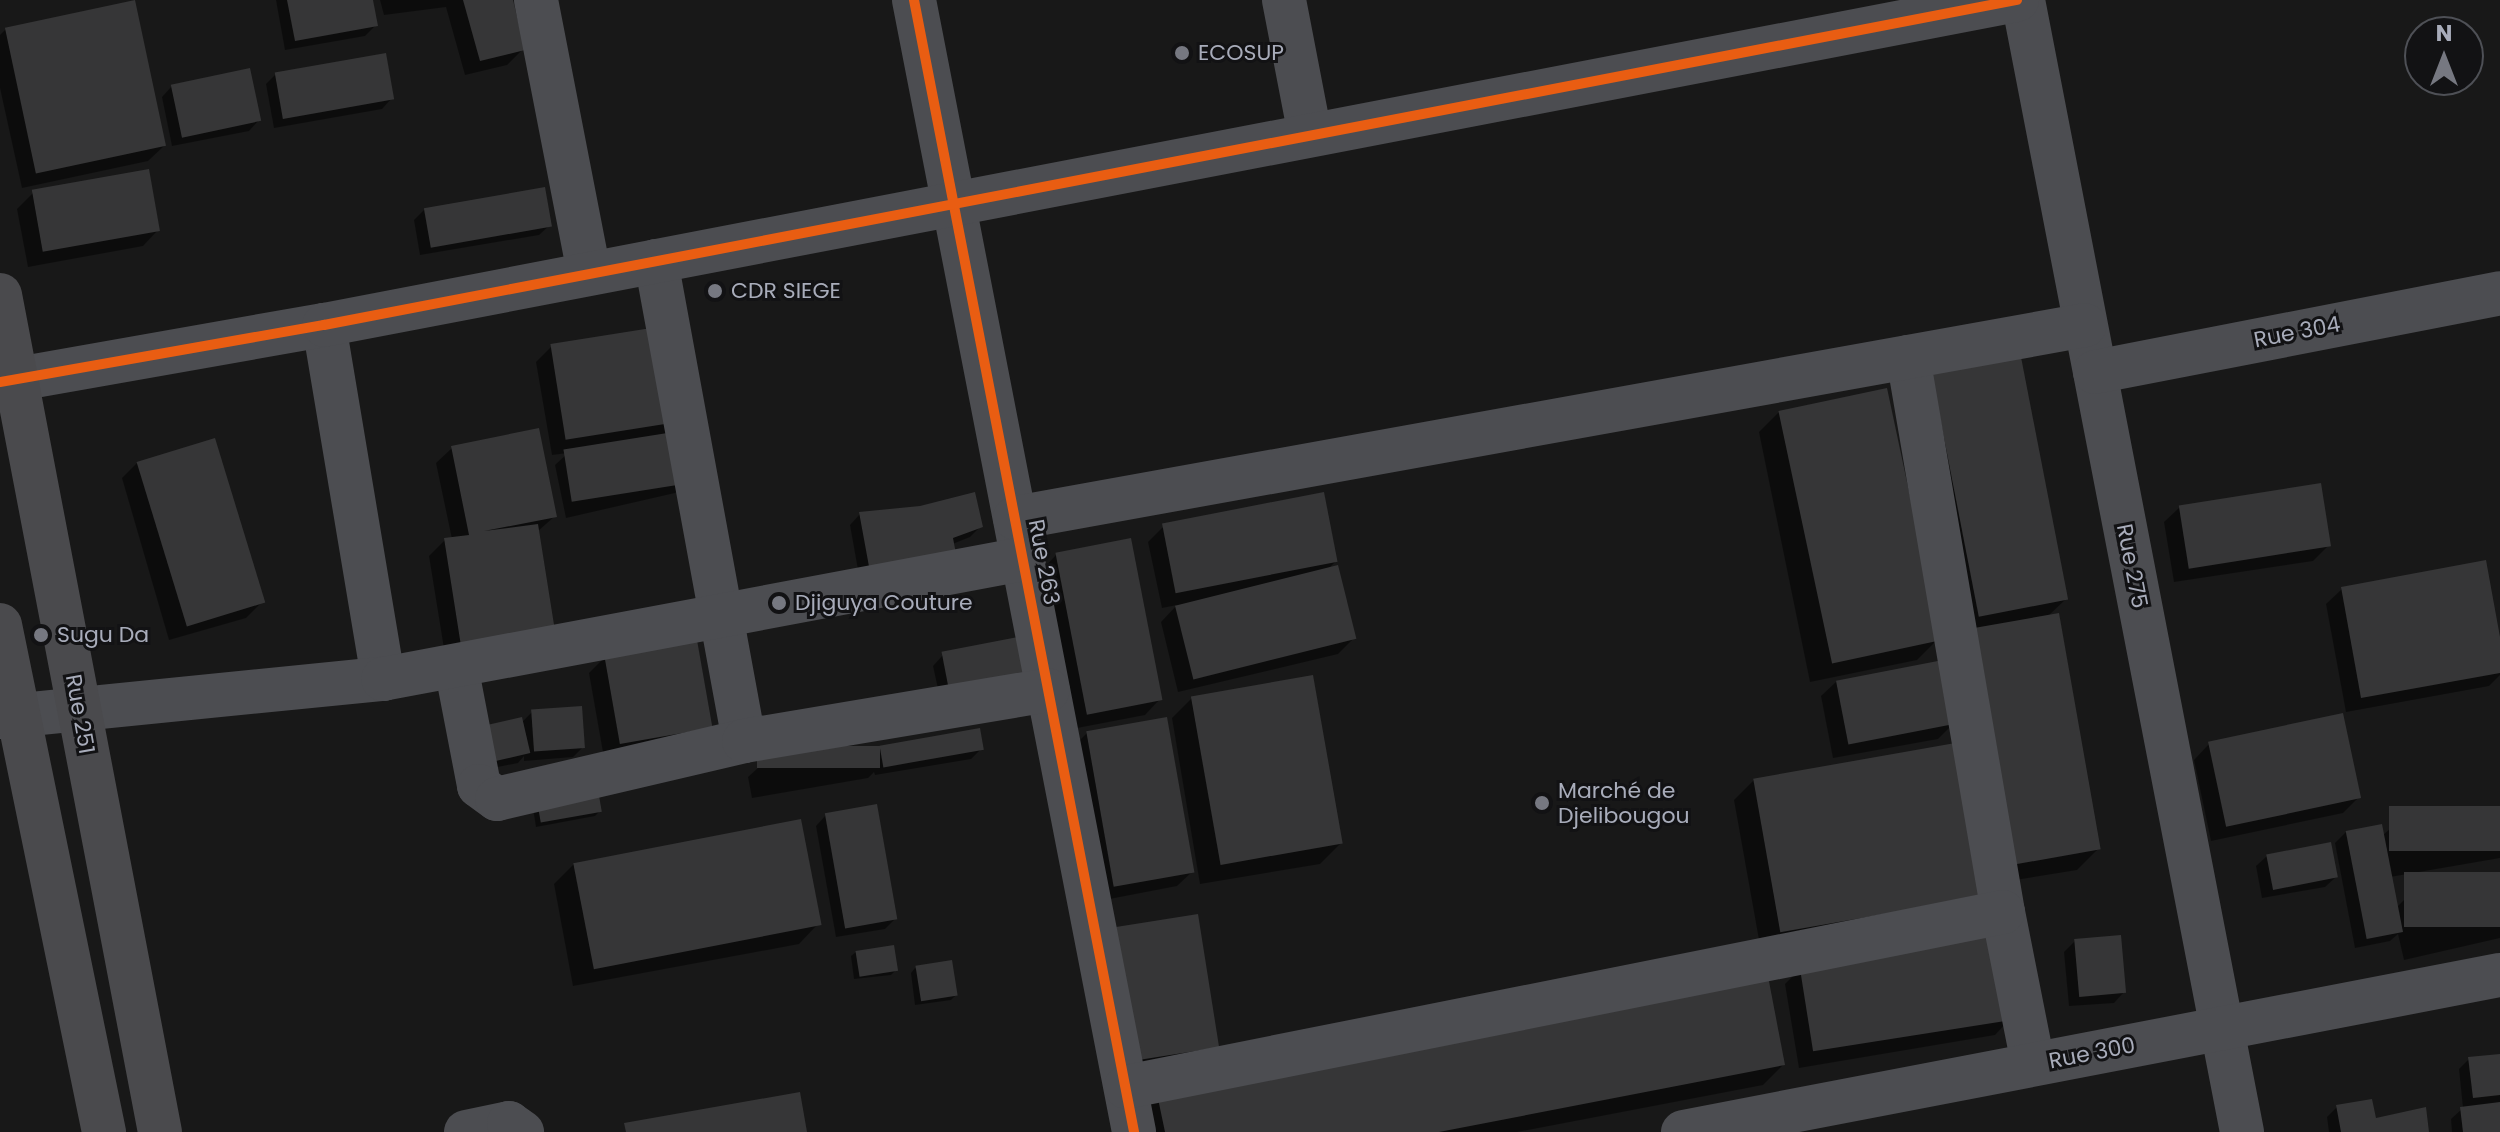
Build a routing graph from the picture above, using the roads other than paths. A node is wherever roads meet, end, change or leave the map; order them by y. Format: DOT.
graph roads {
  1 [pos="536,0"];
  2 [pos="914,0"];
  3 [pos="1284,0"];
  4 [pos="2020,0"];
  5 [pos="1310,135"];
  6 [pos="954,204"];
  7 [pos="656,261"];
  8 [pos="589,273"];
  9 [pos="0,295"];
  10 [pos="2498,305"];
  11 [pos="324,325"];
  12 [pos="2085,325"];
  13 [pos="1908,357"];
  14 [pos="2095,372"];
  15 [pos="8,381"];
  16 [pos="1019,538"];
  17 [pos="721,616"];
  18 [pos="0,625"];
  19 [pos="456,666"];
  20 [pos="383,679"];
  21 [pos="1048,690"];
  22 [pos="79,708"];
  23 [pos="9,715"];
  24 [pos="744,741"];
  25 [pos="2003,912"];
  26 [pos="2500,975"];
  27 [pos="2222,1029"];
  28 [pos="2033,1064"];
  29 [pos="1126,1087"];
  30 [pos="1818,1119"];
  31 [pos="104,1132"];
  32 [pos="160,1132"];
  33 [pos="466,1132"];
  34 [pos="522,1132"];
  35 [pos="1134,1132"];
  36 [pos="1683,1132"];
  37 [pos="2242,1132"];
  1 -- 8 [label="street"];
  2 -- 6 [label="street, Rue 263"];
  3 -- 5 [label="street"];
  4 -- 5 [label="street"];
  4 -- 12 [label="street, Rue 275"];
  5 -- 6 [label="street"];
  6 -- 7 [label="street"];
  6 -- 16 [label="street, Rue 263"];
  7 -- 8 [label="street"];
  7 -- 17 [label="street"];
  8 -- 11 [label="street"];
  9 -- 15 [label="main road, Rue 251"];
  10 -- 14 [label="street, Rue 304"];
  11 -- 15 [label="street"];
  11 -- 20 [label="street"];
  12 -- 13 [label="street"];
  12 -- 14 [label="street, Rue 275"];
  13 -- 16 [label="street"];
  13 -- 25 [label="street"];
  14 -- 27 [label="street, Rue 275"];
  15 -- 22 [label="main road, Rue 251"];
  16 -- 17 [label="street"];
  16 -- 21 [label="street, Rue 263"];
  17 -- 19 [label="street"];
  17 -- 24 [label="street"];
  18 -- 23 [label="main road"];
  19 -- 20 [label="street"];
  19 -- 24 [label="street"];
  20 -- 22 [label="street"];
  21 -- 24 [label="street"];
  21 -- 29 [label="street, Rue 263"];
  22 -- 23 [label="street"];
  22 -- 32 [label="main road, Rue 251"];
  23 -- 31 [label="main road"];
  25 -- 28 [label="street"];
  25 -- 29 [label="street"];
  26 -- 27 [label="street, Rue 300"];
  27 -- 28 [label="street, Rue 300"];
  27 -- 37 [label="street, Rue 275"];
  28 -- 30 [label="street, Rue 300"];
  29 -- 35 [label="street, Rue 263"];
  30 -- 36 [label="street, Rue 300"];
  33 -- 34 [label="street"];
}
